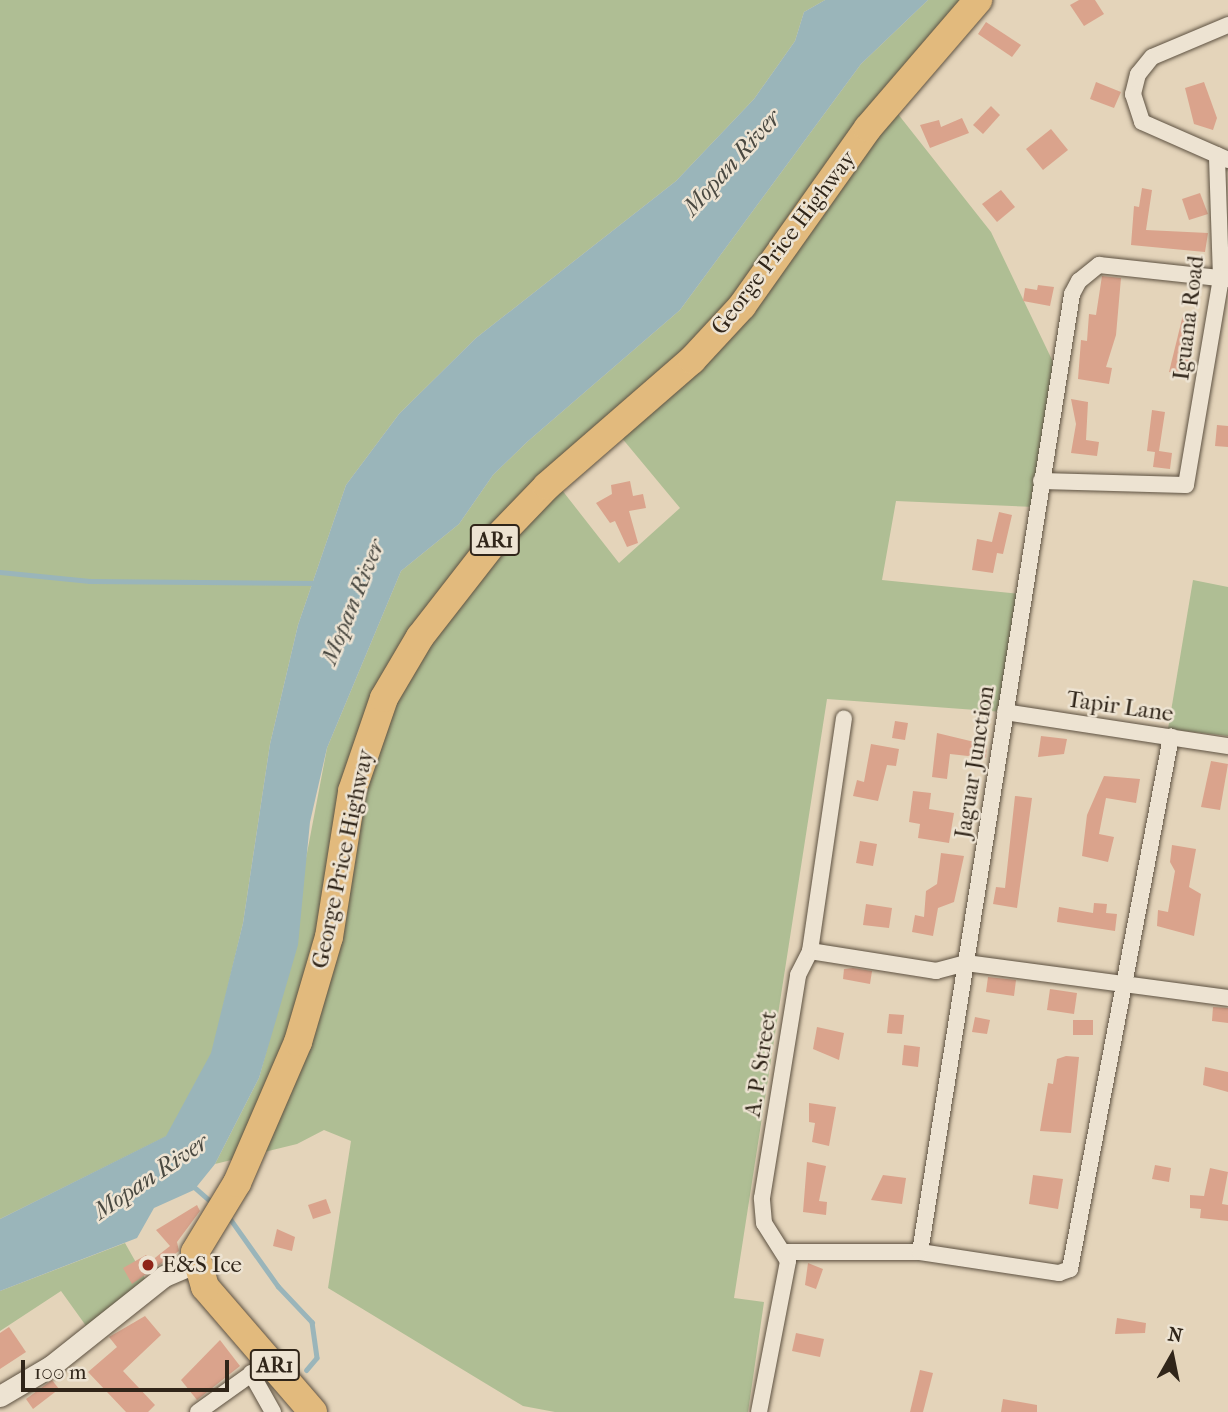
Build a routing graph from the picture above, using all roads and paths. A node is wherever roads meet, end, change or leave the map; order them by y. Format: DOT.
graph roads {
  1 [pos="978,0"];
  2 [pos="1228,25"];
  3 [pos="1222,157"];
  4 [pos="1225,279"];
  5 [pos="1041,481"];
  6 [pos="1005,712"];
  7 [pos="844,718"];
  8 [pos="1171,737"];
  9 [pos="1228,746"];
  10 [pos="810,951"];
  11 [pos="966,963"];
  12 [pos="1125,982"];
  13 [pos="1228,998"];
  14 [pos="786,1252"];
  15 [pos="920,1252"];
  16 [pos="194,1264"];
  17 [pos="261,1366"];
  18 [pos="0,1396"];
  19 [pos="763,1411"];
  20 [pos="198,1412"];
  21 [pos="273,1412"];
  22 [pos="313,1412"];
  1 -- 16 [label="highway, George Price Highway / AR1"];
  2 -- 3 [label="street"];
  3 -- 4 [label="street, Iguana Road"];
  4 -- 5 [label="street, Iguana Road"];
  4 -- 5 [label="street, Jaguar Junction"];
  5 -- 6 [label="street, Jaguar Junction"];
  6 -- 8 [label="street, Tapir Lane"];
  6 -- 11 [label="street, Jaguar Junction"];
  7 -- 10 [label="street, A. P. Street"];
  8 -- 9 [label="street, Tapir Lane"];
  8 -- 12 [label="street"];
  10 -- 11 [label="street"];
  10 -- 14 [label="street, A. P. Street"];
  11 -- 12 [label="street"];
  11 -- 15 [label="street, Jaguar Junction"];
  12 -- 13 [label="street"];
  12 -- 15 [label="street"];
  14 -- 15 [label="street"];
  14 -- 19 [label="street"];
  16 -- 17 [label="highway, AR1"];
  16 -- 18 [label="street"];
  17 -- 20 [label="street"];
  17 -- 21 [label="street"];
  17 -- 22 [label="highway, AR1"];
}
